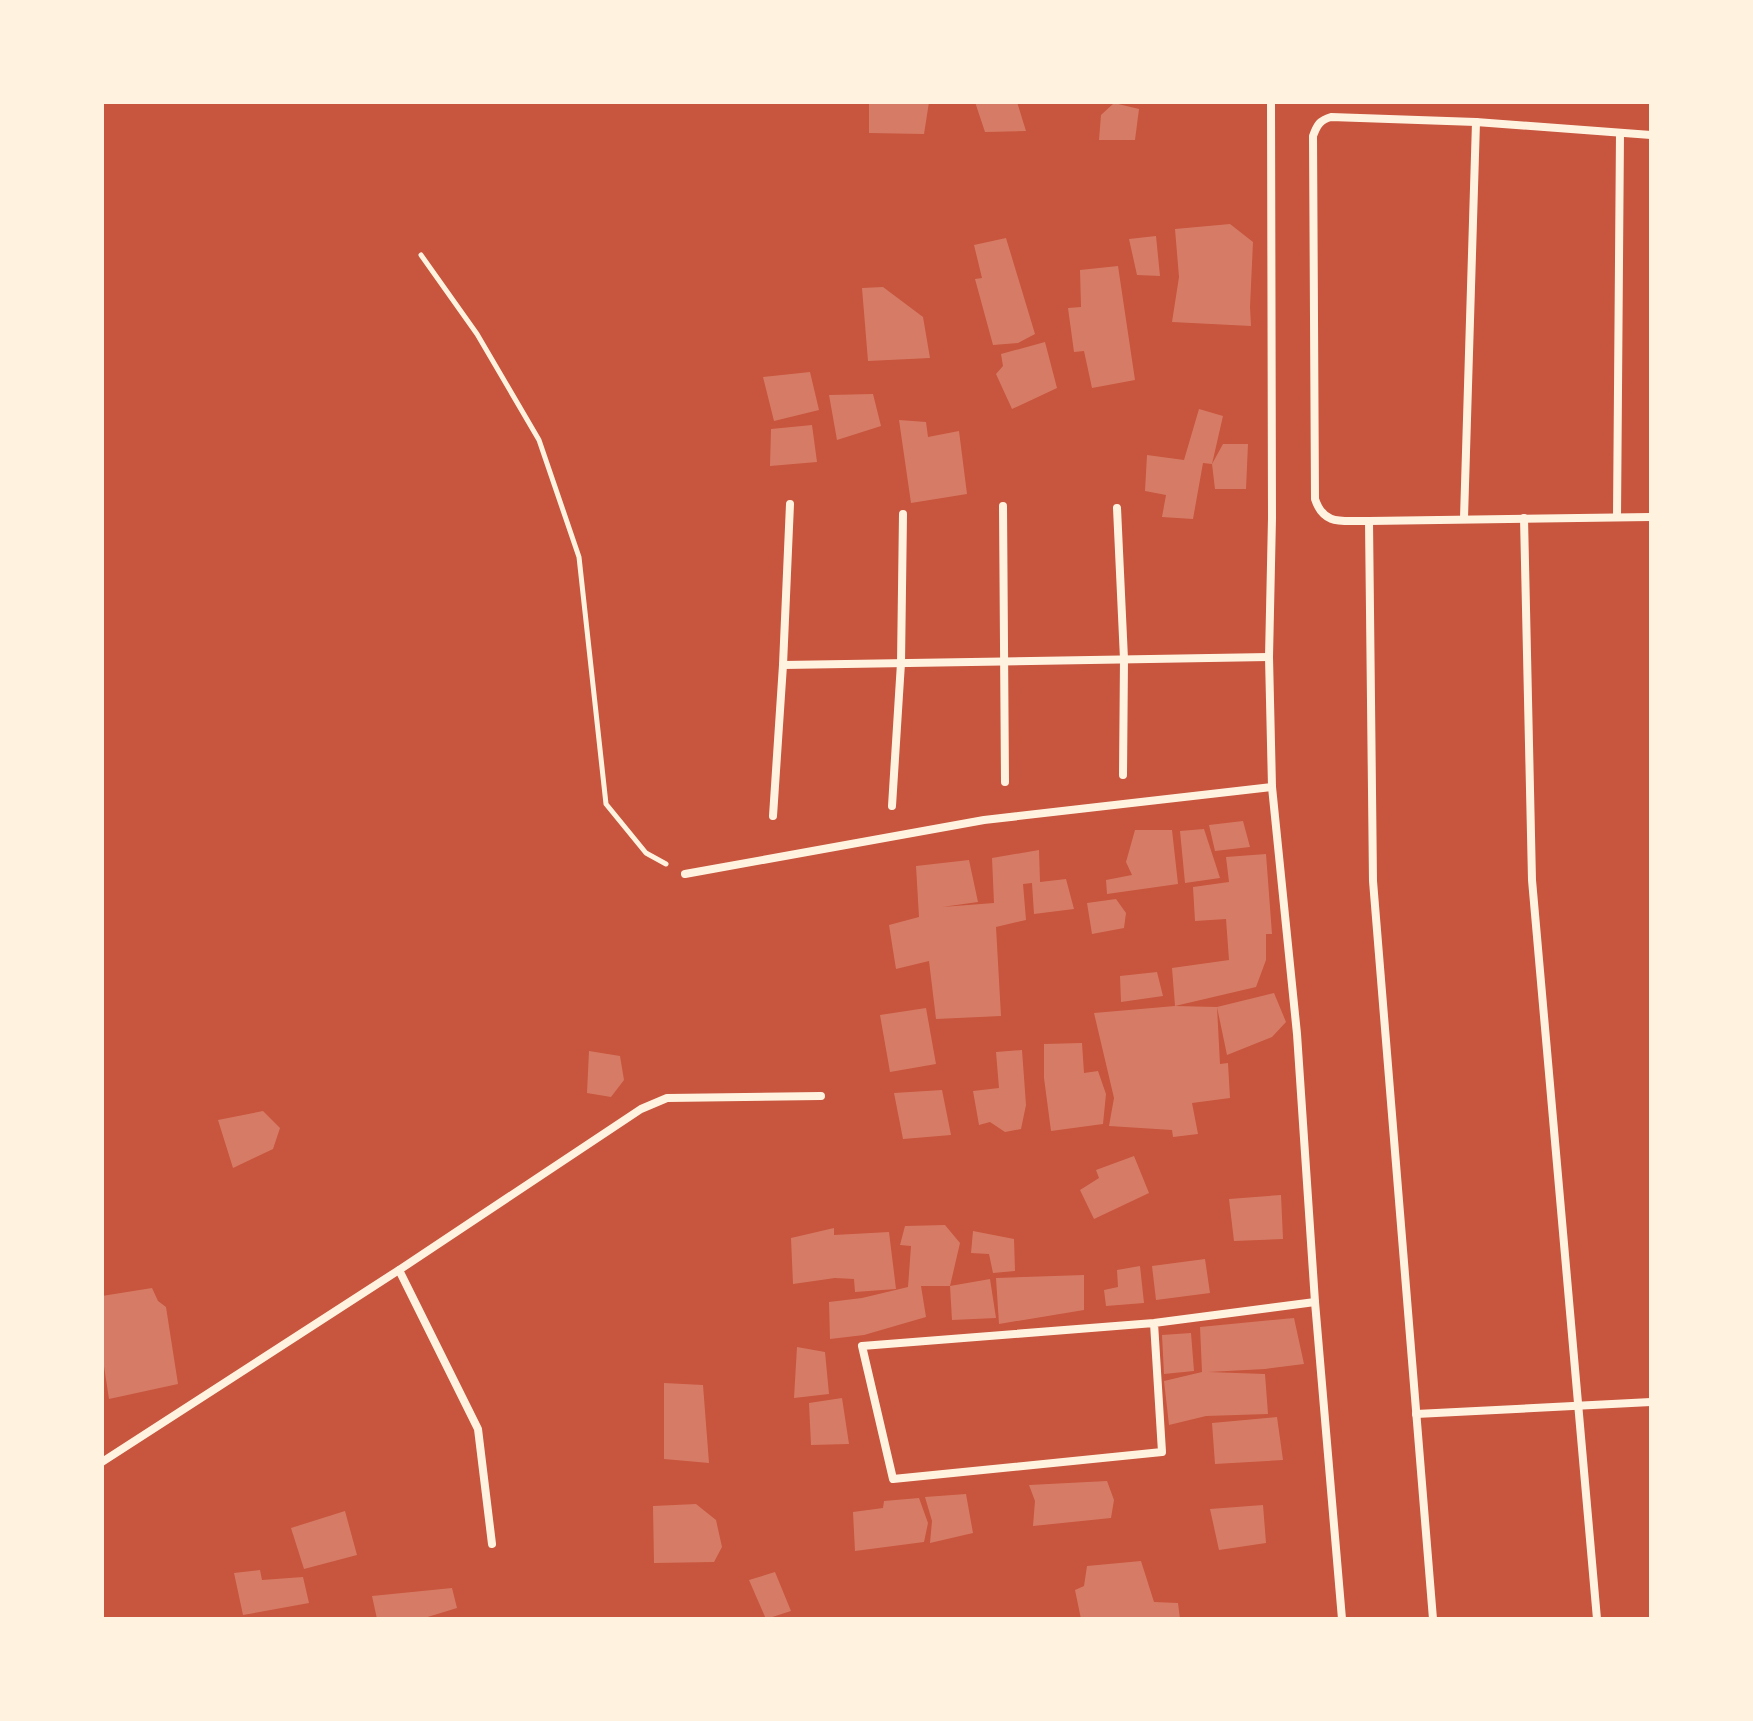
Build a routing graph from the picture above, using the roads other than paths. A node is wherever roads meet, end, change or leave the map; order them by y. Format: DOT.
graph roads {
  1 [pos="1271,102"];
  2 [pos="1476,122"];
  3 [pos="1620,133"];
  4 [pos="1651,135"];
  5 [pos="790,504"];
  6 [pos="1003,506"];
  7 [pos="1117,508"];
  8 [pos="903,514"];
  9 [pos="1617,517"];
  10 [pos="1651,517"];
  11 [pos="1464,518"];
  12 [pos="1524,518"];
  13 [pos="1369,521"];
  14 [pos="1269,657"];
  15 [pos="1124,659"];
  16 [pos="1004,661"];
  17 [pos="901,663"];
  18 [pos="783,665"];
  19 [pos="1123,775"];
  20 [pos="1005,782"];
  21 [pos="1272,787"];
  22 [pos="892,806"];
  23 [pos="773,816"];
  24 [pos="685,874"];
  25 [pos="821,1096"];
  26 [pos="399,1270"];
  27 [pos="1315,1302"];
  28 [pos="1154,1323"];
  29 [pos="1651,1402"];
  30 [pos="1578,1406"];
  31 [pos="1416,1414"];
  32 [pos="102,1462"];
  33 [pos="492,1544"];
  34 [pos="1342,1619"];
  35 [pos="1433,1619"];
  36 [pos="1597,1619"];
  1 -- 14 [label="street"];
  2 -- 3 [label="street"];
  2 -- 11 [label="street"];
  2 -- 13 [label="street"];
  3 -- 4 [label="street"];
  3 -- 9 [label="street"];
  5 -- 18 [label="street"];
  6 -- 16 [label="street"];
  7 -- 15 [label="street"];
  8 -- 17 [label="street"];
  9 -- 10 [label="street"];
  9 -- 12 [label="street"];
  11 -- 12 [label="street"];
  11 -- 13 [label="street"];
  12 -- 30 [label="street"];
  13 -- 31 [label="street"];
  14 -- 15 [label="street"];
  14 -- 21 [label="street"];
  15 -- 16 [label="street"];
  15 -- 19 [label="street"];
  16 -- 17 [label="street"];
  16 -- 20 [label="street"];
  17 -- 18 [label="street"];
  17 -- 22 [label="street"];
  18 -- 23 [label="street"];
  21 -- 24 [label="street"];
  21 -- 27 [label="street"];
  25 -- 26 [label="street"];
  26 -- 32 [label="street"];
  26 -- 33 [label="street"];
  27 -- 28 [label="street"];
  27 -- 34 [label="street"];
  28 -- 28 [label="street"];
  29 -- 30 [label="street"];
  30 -- 31 [label="street"];
  30 -- 36 [label="street"];
  31 -- 35 [label="street"];
}
